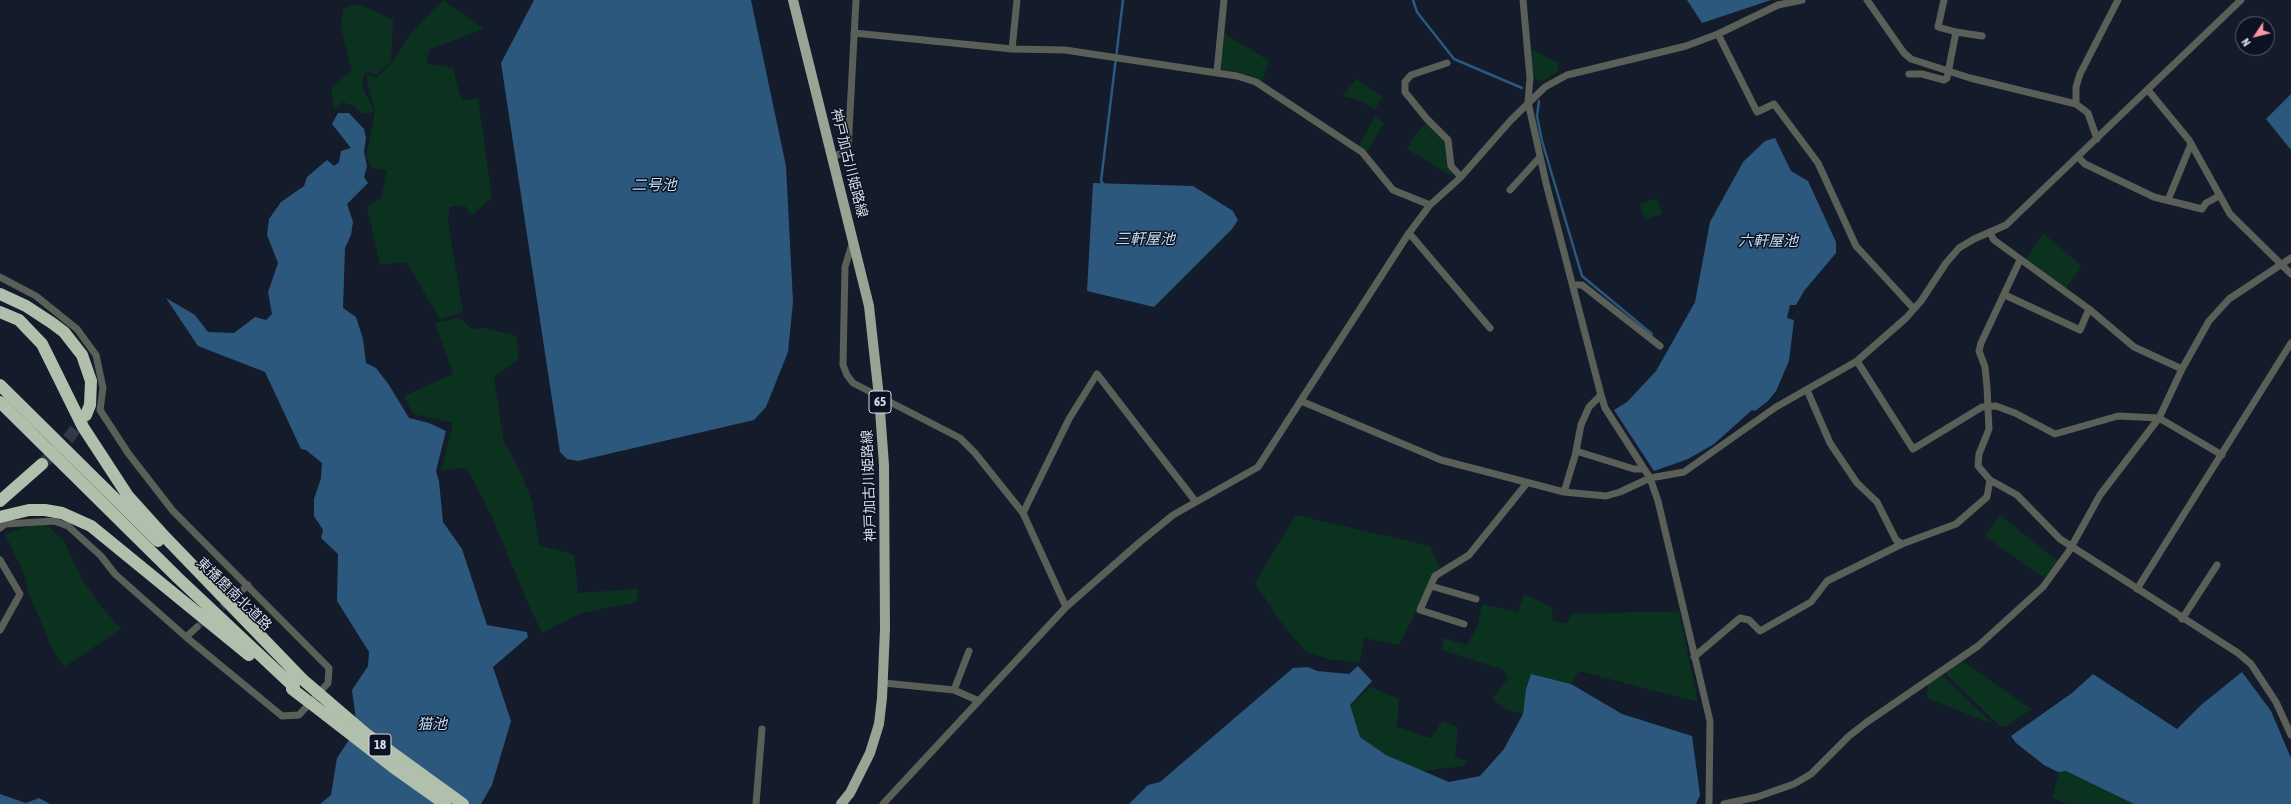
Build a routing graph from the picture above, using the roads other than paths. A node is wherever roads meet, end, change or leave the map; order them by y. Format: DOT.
graph roads {
  1 [pos="793,0"];
  2 [pos="856,0"];
  3 [pos="1017,0"];
  4 [pos="1224,0"];
  5 [pos="1523,0"];
  6 [pos="1802,0"];
  7 [pos="1867,0"];
  8 [pos="1944,0"];
  9 [pos="2118,0"];
  10 [pos="2242,0"];
  11 [pos="1956,32"];
  12 [pos="854,33"];
  13 [pos="1718,34"];
  14 [pos="1982,36"];
  15 [pos="1012,50"];
  16 [pos="1447,63"];
  17 [pos="1217,71"];
  18 [pos="1949,72"];
  19 [pos="1909,74"];
  20 [pos="2148,90"];
  21 [pos="1528,102"];
  22 [pos="2076,104"];
  23 [pos="2097,139"];
  24 [pos="2191,144"];
  25 [pos="833,157"];
  26 [pos="1540,157"];
  27 [pos="2078,157"];
  28 [pos="1461,177"];
  29 [pos="1510,190"];
  30 [pos="2219,196"];
  31 [pos="2168,200"];
  32 [pos="1430,205"];
  33 [pos="1409,233"];
  34 [pos="1990,233"];
  35 [pos="853,241"];
  36 [pos="2291,258"];
  37 [pos="2020,260"];
  38 [pos="2280,264"];
  39 [pos="2291,274"];
  40 [pos="0,277"];
  41 [pos="1574,285"];
  42 [pos="0,294"];
  43 [pos="2004,295"];
  44 [pos="1914,308"];
  45 [pos="2089,309"];
  46 [pos="0,312"];
  47 [pos="1490,328"];
  48 [pos="2291,343"];
  49 [pos="1660,346"];
  50 [pos="1857,361"];
  51 [pos="2182,369"];
  52 [pos="0,385"];
  53 [pos="1807,390"];
  54 [pos="1601,395"];
  55 [pos="879,396"];
  56 [pos="1301,401"];
  57 [pos="0,402"];
  58 [pos="1988,406"];
  59 [pos="86,415"];
  60 [pos="2159,418"];
  61 [pos="1576,451"];
  62 [pos="2222,455"];
  63 [pos="42,464"];
  64 [pos="1644,469"];
  65 [pos="1650,478"];
  66 [pos="1990,480"];
  67 [pos="1527,482"];
  68 [pos="1564,492"];
  69 [pos="0,501"];
  70 [pos="1196,502"];
  71 [pos="1023,513"];
  72 [pos="0,517"];
  73 [pos="0,528"];
  74 [pos="1902,544"];
  75 [pos="2072,545"];
  76 [pos="0,560"];
  77 [pos="2217,565"];
  78 [pos="248,585"];
  79 [pos="1431,586"];
  80 [pos="2137,589"];
  81 [pos="238,594"];
  82 [pos="1476,599"];
  83 [pos="1066,607"];
  84 [pos="2182,619"];
  85 [pos="1464,624"];
  86 [pos="197,627"];
  87 [pos="0,630"];
  88 [pos="186,637"];
  89 [pos="969,651"];
  90 [pos="1694,657"];
  91 [pos="884,683"];
  92 [pos="296,685"];
  93 [pos="954,690"];
  94 [pos="979,701"];
  95 [pos="762,729"];
  96 [pos="2291,735"];
  97 [pos="445,804"];
  98 [pos="463,804"];
  99 [pos="756,804"];
  100 [pos="841,804"];
  101 [pos="883,804"];
  102 [pos="1708,804"];
  103 [pos="1724,804"];
  1 -- 25 [label="main road, 神戸加古川姫路線 / 65"];
  2 -- 12 [label="street"];
  3 -- 15 [label="street"];
  4 -- 17 [label="street"];
  5 -- 21 [label="street"];
  6 -- 13 [label="street"];
  7 -- 18 [label="street"];
  8 -- 11 [label="street"];
  9 -- 22 [label="street"];
  10 -- 20 [label="street"];
  11 -- 14 [label="street"];
  11 -- 18 [label="street"];
  12 -- 15 [label="street"];
  12 -- 25 [label="street"];
  13 -- 21 [label="street"];
  13 -- 44 [label="street"];
  15 -- 17 [label="street"];
  16 -- 28 [label="street"];
  17 -- 32 [label="street"];
  18 -- 19 [label="street"];
  18 -- 22 [label="street"];
  20 -- 23 [label="street"];
  20 -- 24 [label="street"];
  21 -- 26 [label="street"];
  21 -- 28 [label="street"];
  22 -- 23 [label="street"];
  23 -- 27 [label="street"];
  24 -- 30 [label="street"];
  24 -- 31 [label="street"];
  25 -- 35 [label="main road, 神戸加古川姫路線 / 65"];
  26 -- 29 [label="street"];
  26 -- 41 [label="street"];
  27 -- 31 [label="street"];
  27 -- 34 [label="street"];
  28 -- 32 [label="street"];
  30 -- 31 [label="street"];
  30 -- 38 [label="street"];
  32 -- 33 [label="street"];
  33 -- 47 [label="street"];
  33 -- 56 [label="street"];
  34 -- 37 [label="street"];
  34 -- 44 [label="street"];
  35 -- 55 [label="main road, 神戸加古川姫路線 / 65"];
  35 -- 55 [label="street"];
  36 -- 38 [label="street"];
  37 -- 43 [label="street"];
  37 -- 45 [label="street"];
  38 -- 39 [label="street"];
  38 -- 51 [label="street"];
  40 -- 78 [label="street"];
  41 -- 49 [label="street"];
  41 -- 54 [label="street"];
  42 -- 59 [label="highway"];
  43 -- 45 [label="street"];
  43 -- 58 [label="street"];
  44 -- 50 [label="street"];
  45 -- 51 [label="street"];
  46 -- 92 [label="highway"];
  48 -- 62 [label="street"];
  50 -- 53 [label="street"];
  50 -- 58 [label="street"];
  51 -- 60 [label="street"];
  52 -- 92 [label="highway, 東播磨南北道路"];
  53 -- 65 [label="street"];
  53 -- 74 [label="street"];
  54 -- 61 [label="street"];
  54 -- 64 [label="street"];
  55 -- 71 [label="street"];
  55 -- 91 [label="main road, 神戸加古川姫路線 / 65"];
  56 -- 67 [label="street"];
  56 -- 70 [label="street"];
  57 -- 92 [label="highway, 東播磨南北道路"];
  58 -- 60 [label="street"];
  58 -- 66 [label="street"];
  60 -- 62 [label="street"];
  60 -- 75 [label="street"];
  61 -- 64 [label="street"];
  61 -- 68 [label="street"];
  62 -- 80 [label="street"];
  63 -- 69 [label="highway"];
  64 -- 65 [label="street"];
  65 -- 68 [label="street"];
  65 -- 90 [label="street"];
  66 -- 74 [label="street"];
  66 -- 75 [label="street"];
  67 -- 68 [label="street"];
  67 -- 79 [label="street"];
  70 -- 71 [label="street"];
  70 -- 83 [label="street"];
  71 -- 83 [label="street"];
  72 -- 92 [label="highway"];
  73 -- 88 [label="street"];
  74 -- 90 [label="street"];
  75 -- 80 [label="street"];
  75 -- 103 [label="street"];
  76 -- 87 [label="street"];
  77 -- 84 [label="street"];
  78 -- 81 [label="street"];
  78 -- 88 [label="street"];
  79 -- 82 [label="street"];
  79 -- 85 [label="street"];
  80 -- 84 [label="street"];
  83 -- 94 [label="street"];
  84 -- 96 [label="street"];
  86 -- 88 [label="street"];
  89 -- 93 [label="street"];
  90 -- 102 [label="street"];
  91 -- 93 [label="street"];
  91 -- 100 [label="main road, 神戸加古川姫路線 / 65"];
  92 -- 97 [label="highway, 18, bridge"];
  92 -- 98 [label="highway, 東播磨南北道路 / 18, bridge"];
  93 -- 94 [label="street"];
  94 -- 101 [label="street"];
  95 -- 99 [label="street"];
}
